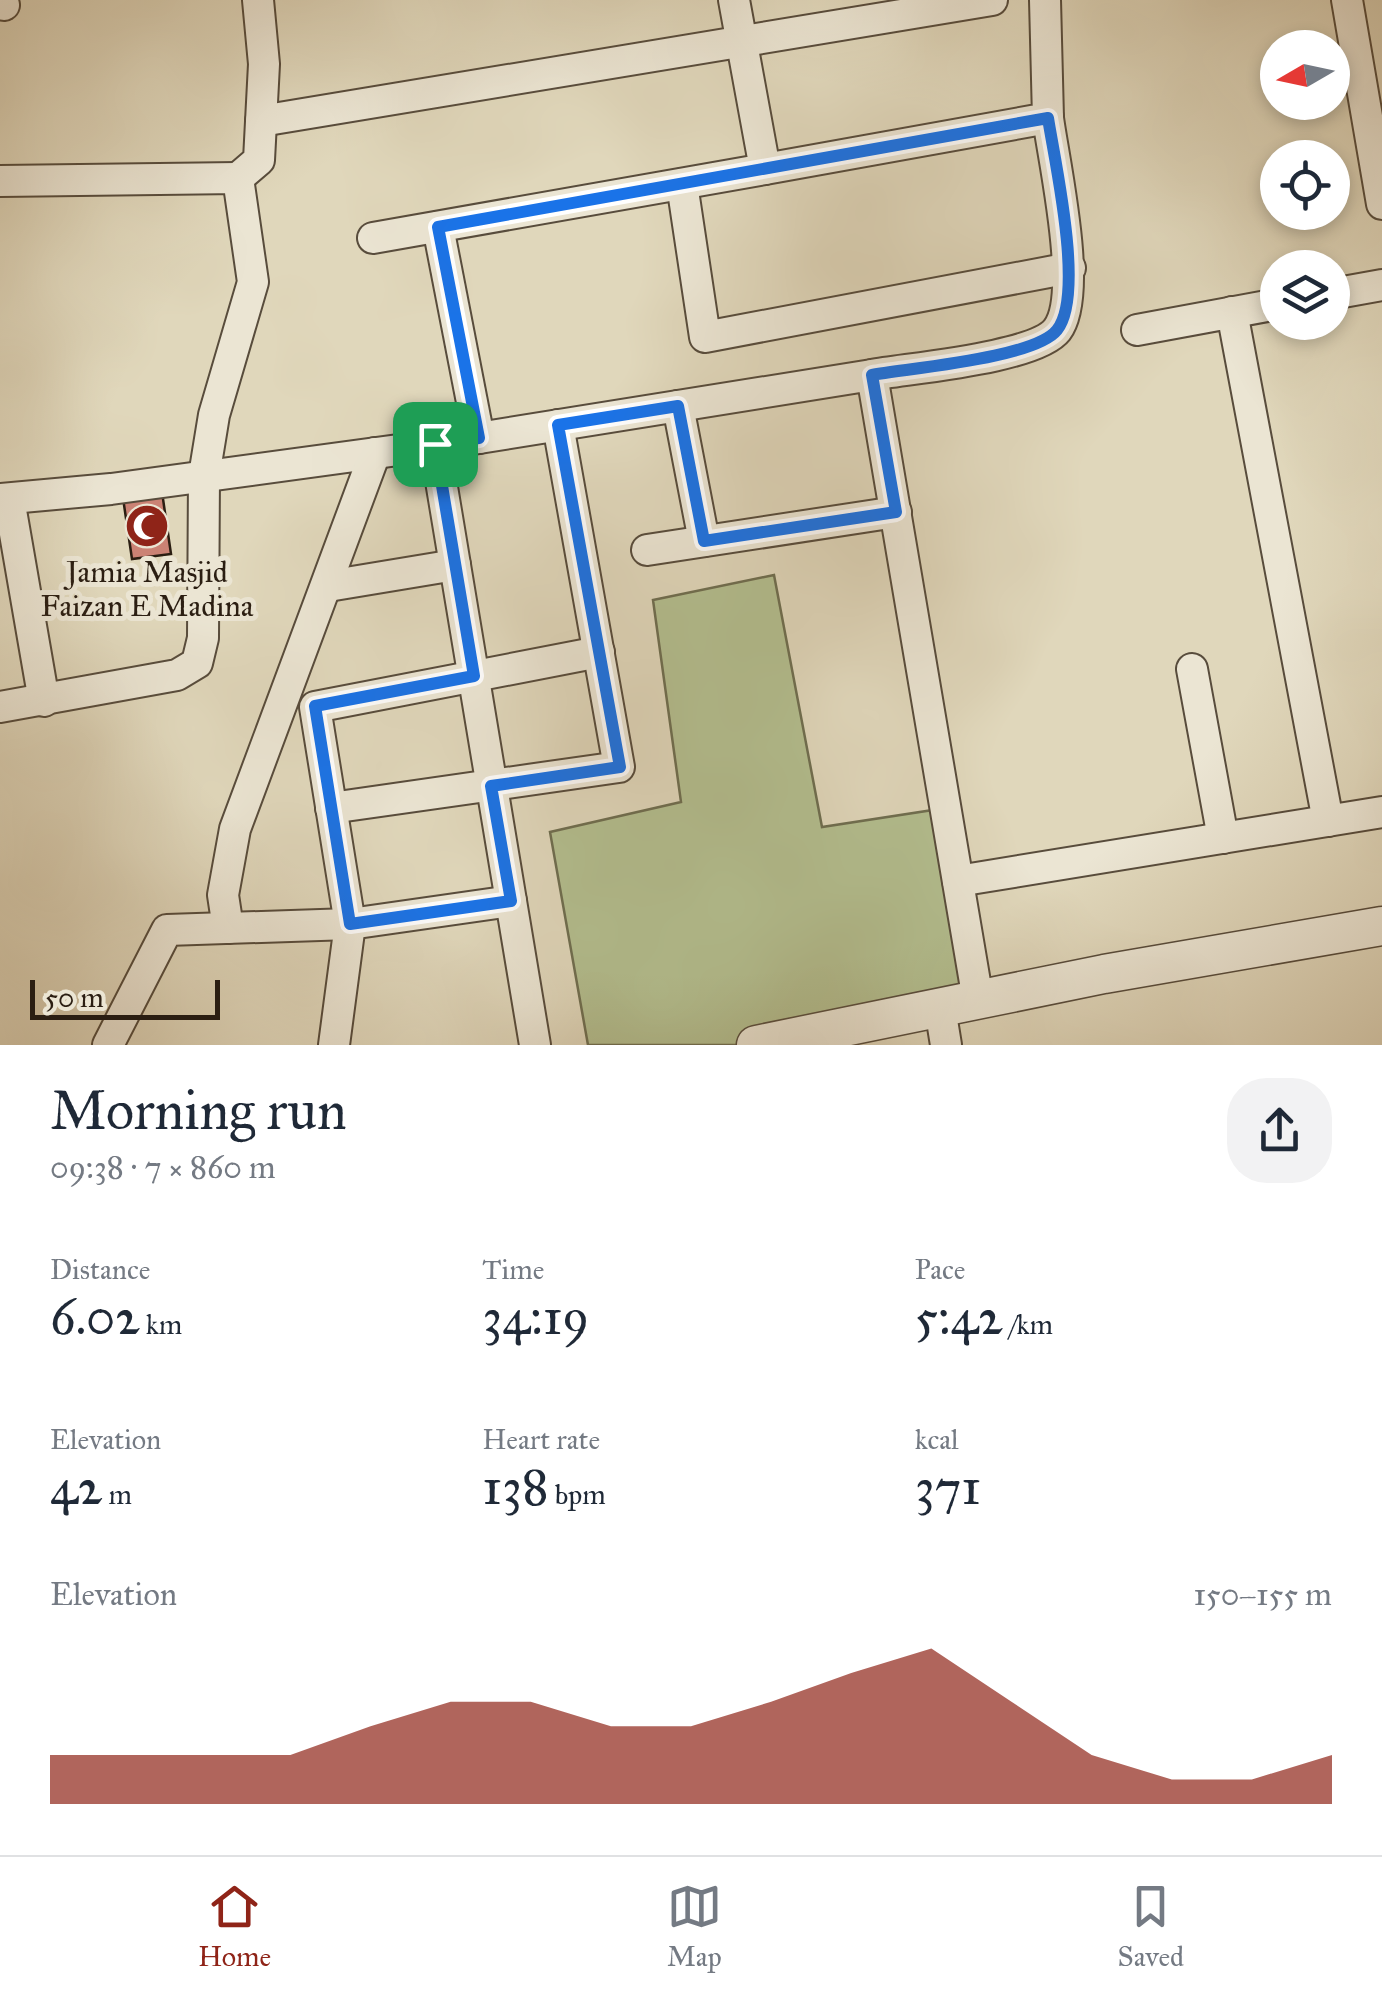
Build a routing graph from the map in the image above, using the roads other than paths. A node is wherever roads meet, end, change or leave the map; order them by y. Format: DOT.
graph roads {
  1 [pos="258,0"];
  2 [pos="734,0"];
  3 [pos="992,0"];
  4 [pos="1044,0"];
  5 [pos="1346,0"];
  6 [pos="742,44"];
  7 [pos="1048,118"];
  8 [pos="262,121"];
  9 [pos="764,170"];
  10 [pos="238,178"];
  11 [pos="0,181"];
  12 [pos="682,184"];
  13 [pos="1382,204"];
  14 [pos="438,227"];
  15 [pos="373,238"];
  16 [pos="1070,268"];
  17 [pos="1382,285"];
  18 [pos="1350,291"];
  19 [pos="1260,307"];
  20 [pos="1232,312"];
  21 [pos="1137,330"];
  22 [pos="872,375"];
  23 [pos="678,406"];
  24 [pos="558,425"];
  25 [pos="479,438"];
  26 [pos="435,444"];
  27 [pos="375,452"];
  28 [pos="204,476"];
  29 [pos="4,499"];
  30 [pos="896,512"];
  31 [pos="704,541"];
  32 [pos="647,550"];
  33 [pos="455,566"];
  34 [pos="328,586"];
  35 [pos="599,652"];
  36 [pos="1192,669"];
  37 [pos="474,676"];
  38 [pos="44,701"];
  39 [pos="0,707"];
  40 [pos="491,786"];
  41 [pos="331,808"];
  42 [pos="1382,812"];
  43 [pos="1328,821"];
  44 [pos="1223,838"];
  45 [pos="958,881"];
  46 [pos="511,901"];
  47 [pos="350,924"];
  48 [pos="1382,926"];
  49 [pos="228,928"];
  50 [pos="978,1000"];
  51 [pos="940,1008"];
  52 [pos="762,1044"];
  53 [pos="108,1045"];
  54 [pos="334,1045"];
  55 [pos="534,1045"];
  56 [pos="946,1045"];
  1 -- 8 [label="street"];
  2 -- 6 [label="street"];
  3 -- 6 [label="street"];
  4 -- 7 [label="street"];
  5 -- 13 [label="street"];
  6 -- 8 [label="street"];
  6 -- 9 [label="street"];
  7 -- 9 [label="street"];
  7 -- 16 [label="street"];
  8 -- 10 [label="street"];
  9 -- 12 [label="street"];
  10 -- 11 [label="street"];
  10 -- 28 [label="street"];
  12 -- 14 [label="street"];
  12 -- 16 [label="street"];
  14 -- 15 [label="street"];
  14 -- 25 [label="street"];
  16 -- 22 [label="street"];
  17 -- 18 [label="street"];
  19 -- 20 [label="street"];
  20 -- 21 [label="street"];
  20 -- 43 [label="street"];
  22 -- 23 [label="street"];
  22 -- 30 [label="street"];
  23 -- 24 [label="street"];
  23 -- 31 [label="street"];
  24 -- 25 [label="street"];
  24 -- 35 [label="street"];
  25 -- 26 [label="street"];
  26 -- 27 [label="street"];
  26 -- 33 [label="street"];
  27 -- 28 [label="street"];
  27 -- 34 [label="street"];
  28 -- 29 [label="street"];
  28 -- 38 [label="street"];
  29 -- 38 [label="street"];
  30 -- 31 [label="street"];
  30 -- 45 [label="street"];
  31 -- 32 [label="street"];
  33 -- 34 [label="street"];
  33 -- 37 [label="street"];
  34 -- 49 [label="street"];
  35 -- 37 [label="street"];
  35 -- 40 [label="street"];
  36 -- 44 [label="street"];
  37 -- 40 [label="street"];
  37 -- 41 [label="street"];
  38 -- 39 [label="street"];
  40 -- 41 [label="street"];
  40 -- 46 [label="street"];
  41 -- 47 [label="street"];
  42 -- 43 [label="street"];
  43 -- 44 [label="street"];
  44 -- 45 [label="street"];
  45 -- 50 [label="street"];
  46 -- 47 [label="street"];
  46 -- 55 [label="street"];
  47 -- 49 [label="street"];
  47 -- 54 [label="street"];
  48 -- 50 [label="street"];
  49 -- 53 [label="street"];
  50 -- 51 [label="street"];
  51 -- 52 [label="street"];
  51 -- 56 [label="street"];
}
